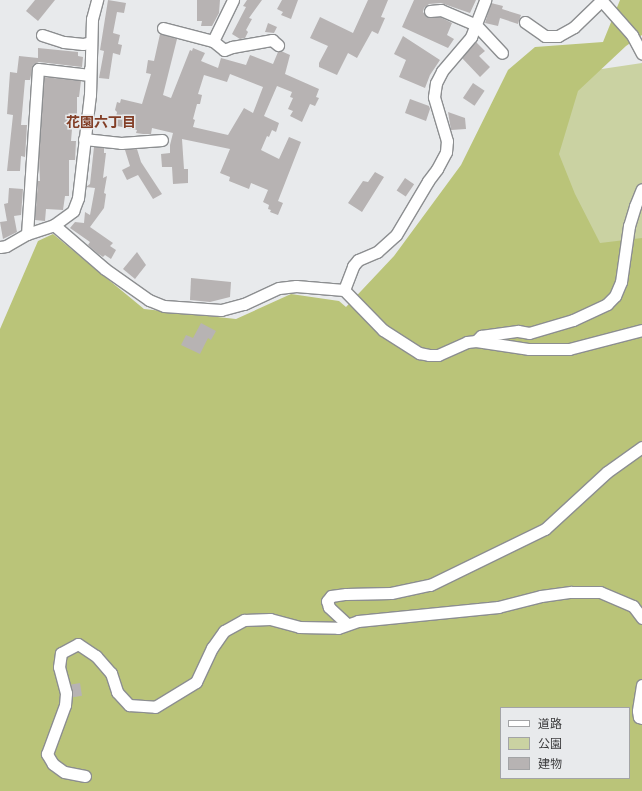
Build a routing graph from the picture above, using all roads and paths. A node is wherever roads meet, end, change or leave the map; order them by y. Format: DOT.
graph roads {
  1 [pos="97,0"];
  2 [pos="233,0"];
  3 [pos="485,0"];
  4 [pos="601,1"];
  5 [pos="430,11"];
  6 [pos="525,22"];
  7 [pos="476,25"];
  8 [pos="163,28"];
  9 [pos="42,35"];
  10 [pos="637,35"];
  11 [pos="213,41"];
  12 [pos="91,42"];
  13 [pos="278,45"];
  14 [pos="502,53"];
  15 [pos="642,54"];
  16 [pos="90,75"];
  17 [pos="84,139"];
  18 [pos="162,140"];
  19 [pos="642,189"];
  20 [pos="54,225"];
  21 [pos="28,234"];
  22 [pos="0,247"];
  23 [pos="344,290"];
  24 [pos="642,330"];
  25 [pos="476,341"];
  26 [pos="642,447"];
  27 [pos="642,618"];
  28 [pos="347,624"];
  29 [pos="642,685"];
  30 [pos="642,718"];
  31 [pos="84,776"];
  1 -- 12 [label="street"];
  2 -- 11 [label="street"];
  3 -- 7 [label="street"];
  4 -- 6 [label="street"];
  4 -- 10 [label="street"];
  5 -- 7 [label="street"];
  7 -- 14 [label="street"];
  7 -- 23 [label="street"];
  8 -- 11 [label="street"];
  9 -- 12 [label="street"];
  10 -- 15 [label="street"];
  11 -- 13 [label="street"];
  12 -- 16 [label="street"];
  16 -- 17 [label="street"];
  16 -- 21 [label="street"];
  17 -- 18 [label="street"];
  17 -- 20 [label="street"];
  19 -- 25 [label="street"];
  20 -- 21 [label="street"];
  20 -- 23 [label="street"];
  21 -- 22 [label="street"];
  23 -- 25 [label="street"];
  24 -- 25 [label="street"];
  26 -- 28 [label="street"];
  27 -- 28 [label="street"];
  28 -- 31 [label="street"];
  29 -- 30 [label="street"];
}
